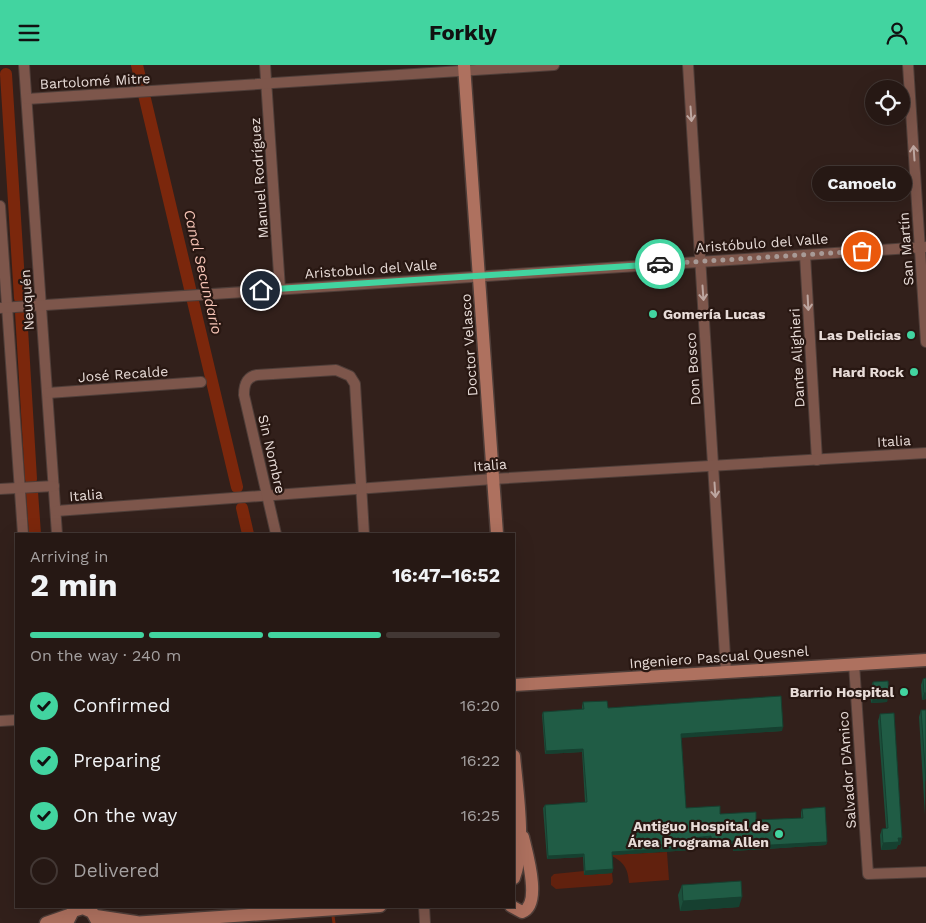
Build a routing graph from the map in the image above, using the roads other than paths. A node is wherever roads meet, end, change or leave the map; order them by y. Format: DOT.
graph roads {
  1 [pos="24,65"];
  2 [pos="266,65"];
  3 [pos="554,65"];
  4 [pos="688,65"];
  5 [pos="908,65"];
  6 [pos="465,68"];
  7 [pos="267,84"];
  8 [pos="26,99"];
  9 [pos="0,206"];
  10 [pos="923,247"];
  11 [pos="804,255"];
  12 [pos="700,261"];
  13 [pos="479,275"];
  14 [pos="280,289"];
  15 [pos="41,305"];
  16 [pos="4,308"];
  17 [pos="926,342"];
  18 [pos="201,382"];
  19 [pos="48,393"];
  20 [pos="926,453"];
  21 [pos="817,460"];
  22 [pos="713,466"];
  23 [pos="493,479"];
  24 [pos="54,486"];
  25 [pos="20,488"];
  26 [pos="0,489"];
  27 [pos="361,489"];
  28 [pos="268,496"];
  29 [pos="56,511"];
  30 [pos="23,533"];
  31 [pos="57,533"];
  32 [pos="276,533"];
  33 [pos="364,533"];
  34 [pos="497,533"];
  35 [pos="926,660"];
  36 [pos="854,664"];
  37 [pos="726,672"];
  38 [pos="515,685"];
  39 [pos="15,720"];
  40 [pos="0,721"];
  41 [pos="515,769"];
  42 [pos="519,823"];
  43 [pos="926,872"];
  44 [pos="515,874"];
  45 [pos="515,879"];
  46 [pos="532,886"];
  47 [pos="348,908"];
  48 [pos="424,908"];
  49 [pos="515,911"];
  50 [pos="71,914"];
  51 [pos="94,914"];
  52 [pos="46,923"];
  53 [pos="135,923"];
  54 [pos="425,923"];
  1 -- 8 [label="street, Neuquén"];
  2 -- 7 [label="street, Manuel Rodríguez"];
  3 -- 6 [label="street, Bartolomé Mitre"];
  4 -- 12 [label="street, Don Bosco, one-way"];
  10 -- 5 [label="street, San Martín, one-way"];
  6 -- 7 [label="street, Bartolomé Mitre"];
  6 -- 13 [label="main road, Doctor Velasco"];
  7 -- 8 [label="street, Bartolomé Mitre"];
  7 -- 14 [label="street, Manuel Rodríguez"];
  8 -- 15 [label="street, Neuquén"];
  9 -- 16 [label="street"];
  10 -- 11 [label="street, Aristóbulo del Valle"];
  10 -- 17 [label="street, San Martín"];
  11 -- 12 [label="street, Aristóbulo del Valle"];
  11 -- 21 [label="street, Dante Alighieri, one-way"];
  12 -- 13 [label="street, Aristóbulo del Valle"];
  12 -- 22 [label="street, Don Bosco, one-way"];
  13 -- 14 [label="street, Aristobulo del Valle"];
  13 -- 23 [label="main road, Doctor Velasco"];
  14 -- 15 [label="street, Aristobulo del Valle"];
  15 -- 16 [label="street"];
  15 -- 19 [label="street, Neuquén"];
  16 -- 25 [label="street"];
  18 -- 19 [label="street, José Recalde"];
  19 -- 24 [label="street, Neuquén"];
  20 -- 21 [label="street, Italia"];
  21 -- 22 [label="street, Italia"];
  22 -- 23 [label="street, Italia"];
  22 -- 37 [label="street, Don Bosco, one-way"];
  23 -- 27 [label="street, Italia"];
  23 -- 34 [label="main road, Doctor Velasco"];
  24 -- 25 [label="street, Italia"];
  24 -- 29 [label="street, Neuquén"];
  25 -- 26 [label="street, Italia"];
  25 -- 30 [label="street"];
  27 -- 28 [label="street, Italia"];
  27 -- 28 [label="street, Sin Nombre"];
  27 -- 33 [label="street"];
  28 -- 29 [label="street, Italia"];
  28 -- 32 [label="street, Sin Nombre"];
  29 -- 31 [label="street, Neuquén"];
  35 -- 36 [label="main road, Ingeniero Pascual Quesnel"];
  36 -- 37 [label="main road, Ingeniero Pascual Quesnel"];
  36 -- 43 [label="street, Salvador D'Amico"];
  37 -- 38 [label="main road, Ingeniero Pascual Quesnel"];
  39 -- 40 [label="street"];
  41 -- 42 [label="main road"];
  42 -- 44 [label="main road"];
  42 -- 46 [label="main road"];
  45 -- 46 [label="main road"];
  46 -- 49 [label="main road"];
  47 -- 53 [label="main road"];
  48 -- 54 [label="street"];
  50 -- 51 [label="main road"];
  50 -- 52 [label="main road"];
  51 -- 53 [label="main road"];
}
